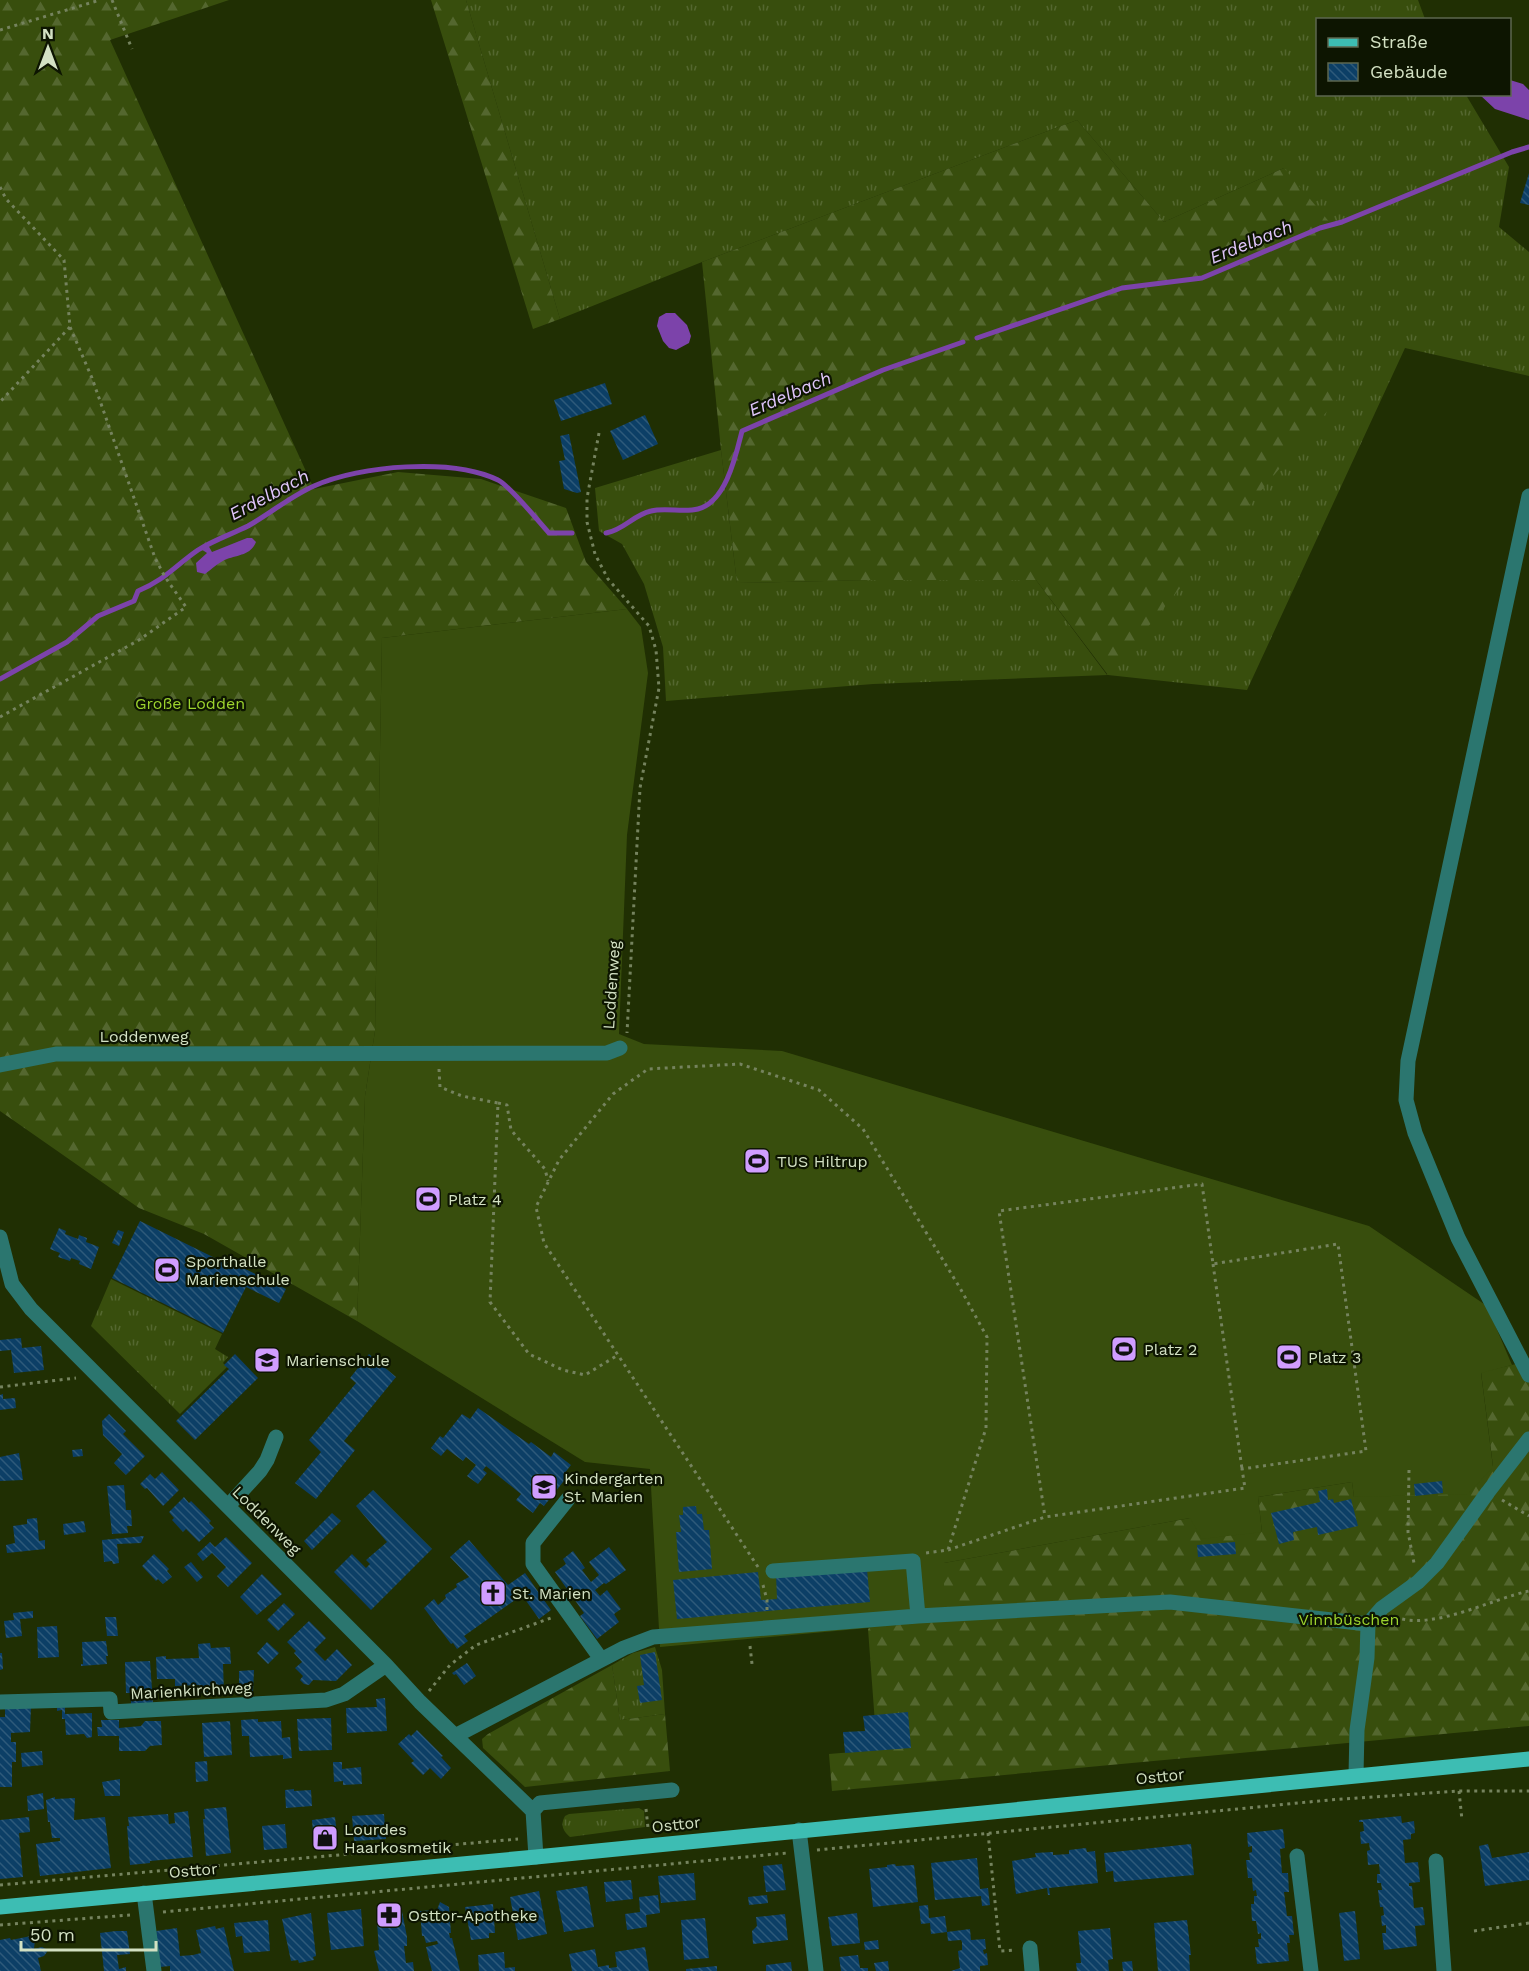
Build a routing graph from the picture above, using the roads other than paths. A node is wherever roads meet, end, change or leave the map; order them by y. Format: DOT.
graph roads {
  1 [pos="1529,496"];
  2 [pos="620,1048"];
  3 [pos="0,1065"];
  4 [pos="0,1237"];
  5 [pos="1529,1375"];
  6 [pos="276,1437"];
  7 [pos="1529,1439"];
  8 [pos="568,1499"];
  9 [pos="228,1506"];
  10 [pos="764,1572"];
  11 [pos="918,1616"];
  12 [pos="1368,1624"];
  13 [pos="601,1659"];
  14 [pos="386,1665"];
  15 [pos="0,1702"];
  16 [pos="455,1736"];
  17 [pos="1529,1759"];
  18 [pos="1356,1776"];
  19 [pos="672,1790"];
  20 [pos="533,1811"];
  21 [pos="800,1830"];
  22 [pos="1297,1856"];
  23 [pos="536,1857"];
  24 [pos="1436,1861"];
  25 [pos="144,1893"];
  26 [pos="0,1907"];
  27 [pos="1030,1948"];
  28 [pos="154,1971"];
  29 [pos="816,1971"];
  30 [pos="1032,1971"];
  31 [pos="1311,1971"];
  32 [pos="1444,1971"];
  1 -- 5 [label="street"];
  2 -- 3 [label="street, Loddenweg"];
  4 -- 9 [label="street, Loddenweg"];
  6 -- 9 [label="street"];
  7 -- 12 [label="street"];
  8 -- 13 [label="street"];
  9 -- 14 [label="street, Loddenweg"];
  10 -- 11 [label="street"];
  11 -- 12 [label="street"];
  11 -- 13 [label="street"];
  12 -- 18 [label="street"];
  13 -- 16 [label="street"];
  14 -- 15 [label="street, Marienkirchweg"];
  14 -- 16 [label="street, Loddenweg"];
  16 -- 20 [label="street, Loddenweg"];
  17 -- 18 [label="main road, Osttor"];
  18 -- 21 [label="main road, Osttor"];
  19 -- 20 [label="street"];
  20 -- 23 [label="street"];
  21 -- 23 [label="main road, Osttor"];
  21 -- 29 [label="street"];
  22 -- 31 [label="street"];
  23 -- 25 [label="main road, Osttor"];
  24 -- 32 [label="street"];
  25 -- 26 [label="main road, Osttor"];
  25 -- 28 [label="street"];
  27 -- 30 [label="street"];
}
